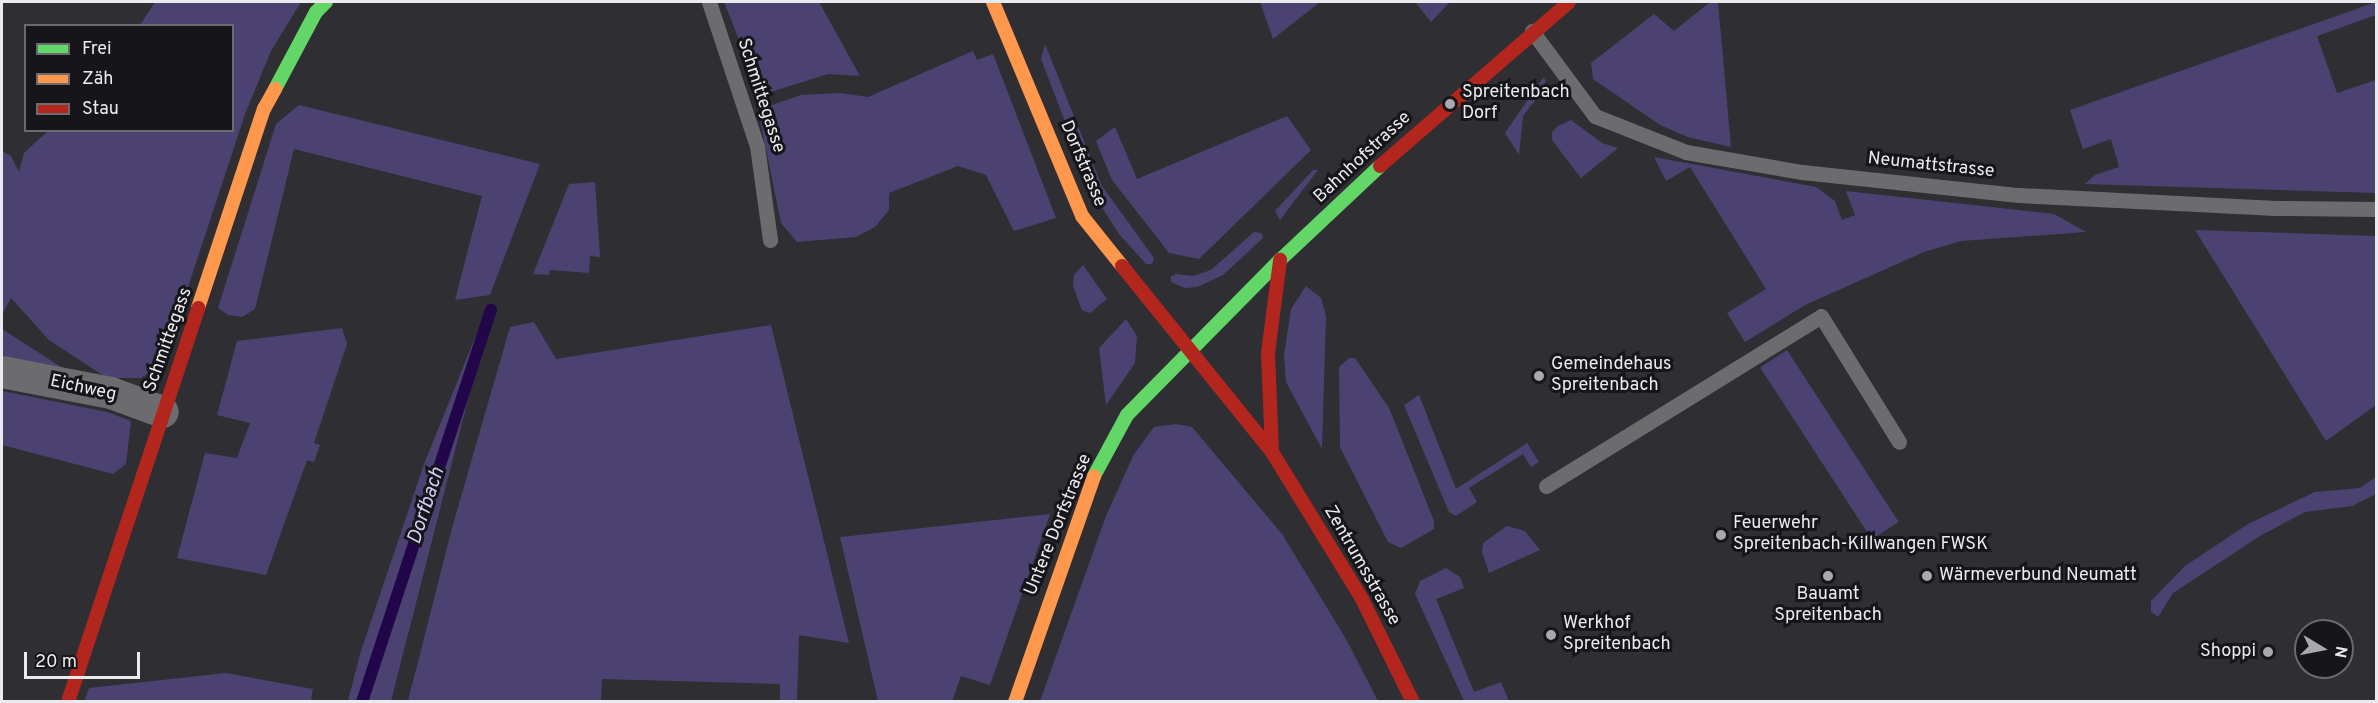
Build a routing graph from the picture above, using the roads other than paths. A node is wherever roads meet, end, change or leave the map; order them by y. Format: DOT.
graph roads {
  1 [pos="326,2"];
  2 [pos="709,2"];
  3 [pos="993,2"];
  4 [pos="1569,2"];
  5 [pos="1532,32"];
  6 [pos="2376,209"];
  7 [pos="770,240"];
  8 [pos="1280,260"];
  9 [pos="1190,351"];
  10 [pos="2,372"];
  11 [pos="163,412"];
  12 [pos="1899,442"];
  13 [pos="1272,452"];
  14 [pos="1546,486"];
  15 [pos="68,702"];
  16 [pos="1015,702"];
  17 [pos="1413,702"];
  1 -- 11 [label="street, Schmittegass"];
  2 -- 7 [label="lane, Schmittegasse"];
  3 -- 9 [label="street, Dorfstrasse"];
  4 -- 5 [label="street, Bahnhofstrasse"];
  5 -- 6 [label="lane, Neumattstrasse"];
  5 -- 8 [label="street, Bahnhofstrasse"];
  8 -- 9 [label="street, Bahnhofstrasse"];
  8 -- 13 [label="street, Zentrumsstrasse"];
  9 -- 13 [label="street, Zentrumsstrasse"];
  9 -- 16 [label="street, Untere Dorfstrasse"];
  10 -- 11 [label="street, Eichweg"];
  11 -- 15 [label="street, Schmittegass"];
  12 -- 14 [label="lane"];
  13 -- 17 [label="street, Zentrumsstrasse"];
}
